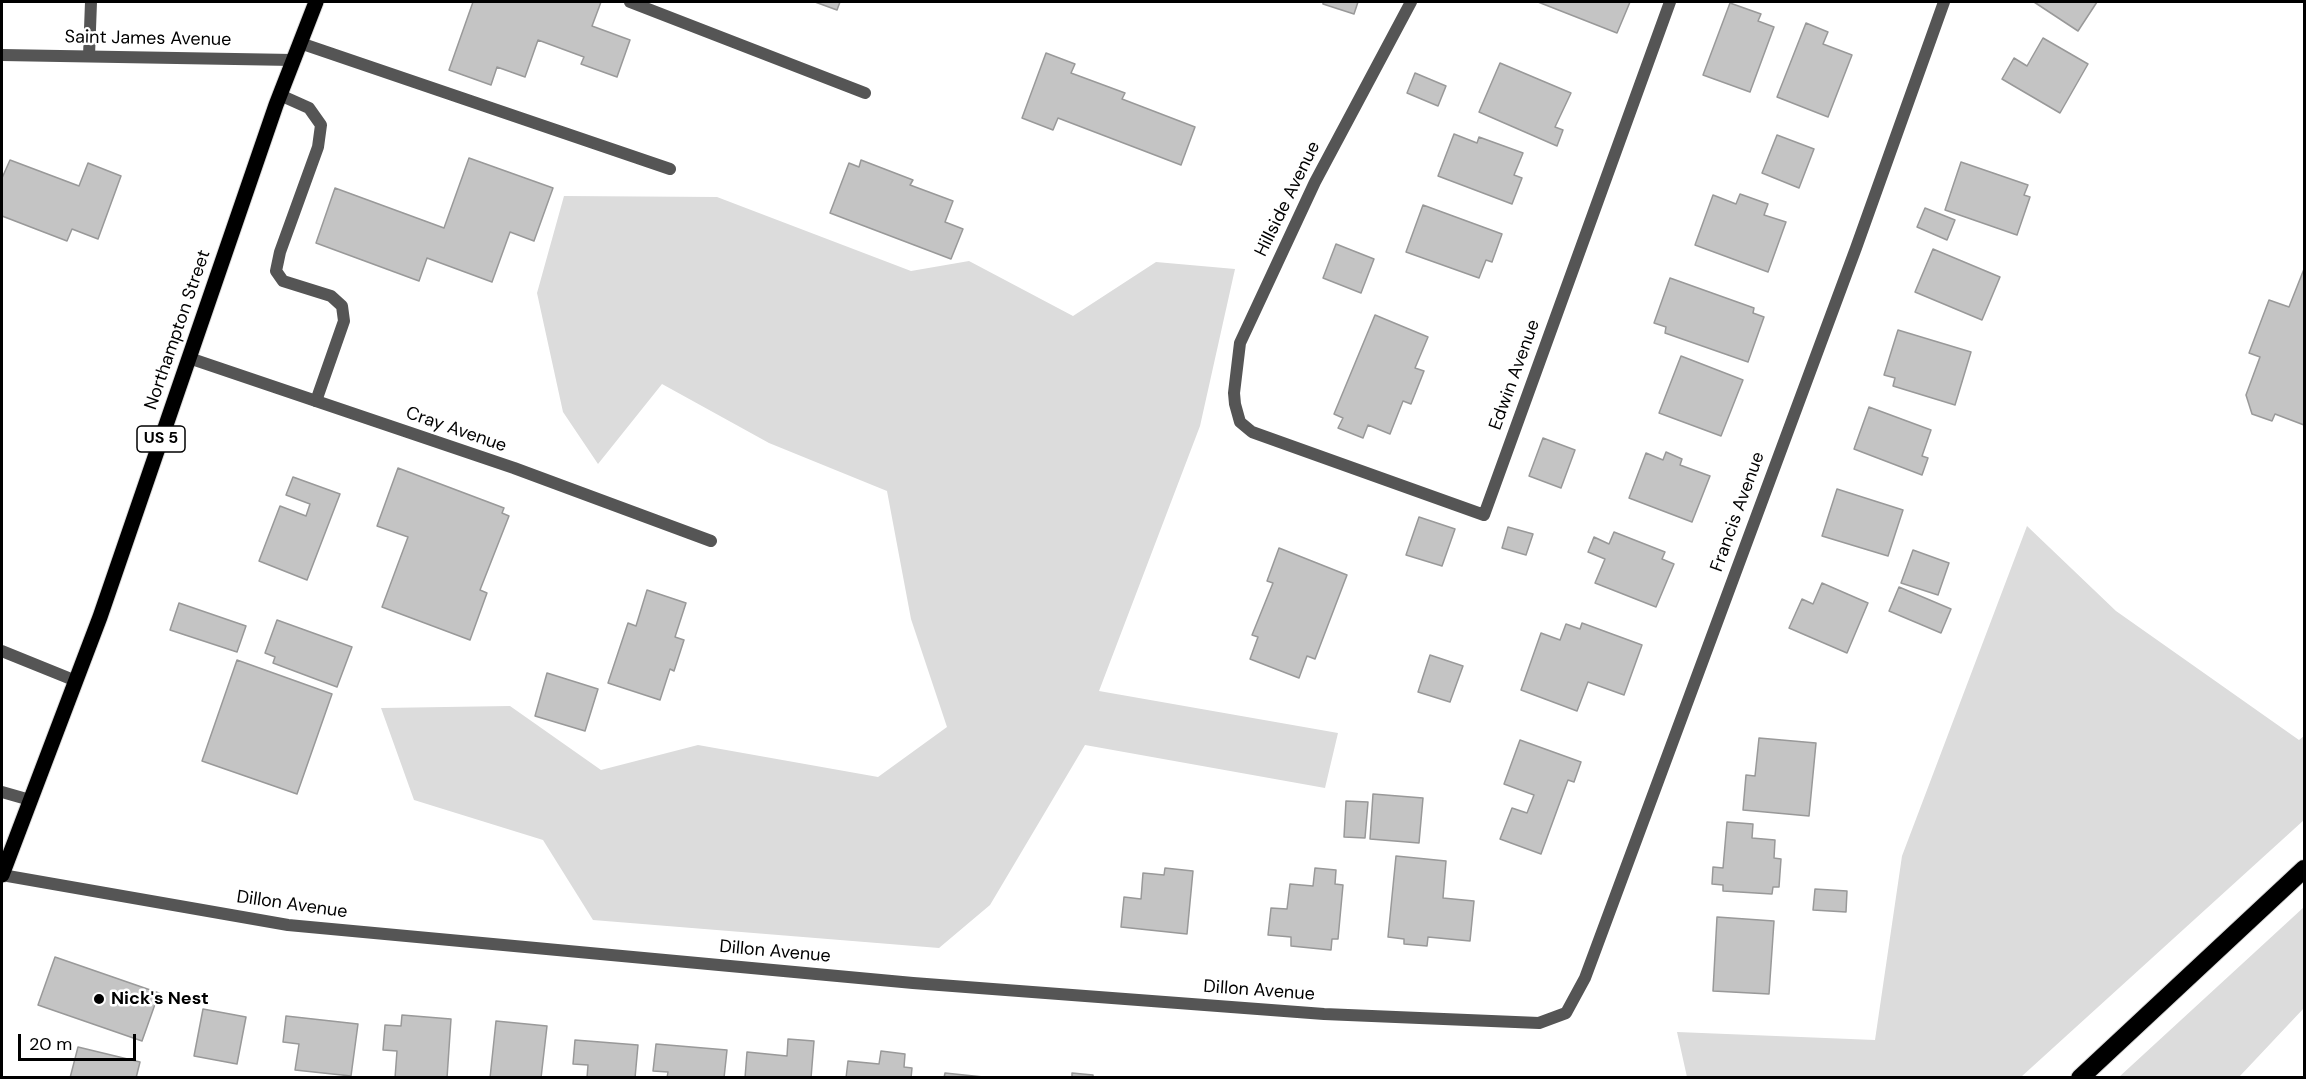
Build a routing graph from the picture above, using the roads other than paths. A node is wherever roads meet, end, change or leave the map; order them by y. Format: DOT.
graph roads {
  1 [pos="91,2"];
  2 [pos="316,2"];
  3 [pos="630,2"];
  4 [pos="1411,2"];
  5 [pos="1670,2"];
  6 [pos="1944,2"];
  7 [pos="300,43"];
  8 [pos="2,54"];
  9 [pos="89,56"];
  10 [pos="293,60"];
  11 [pos="865,93"];
  12 [pos="280,95"];
  13 [pos="670,169"];
  14 [pos="189,358"];
  15 [pos="316,401"];
  16 [pos="1240,422"];
  17 [pos="711,541"];
  18 [pos="2,651"];
  19 [pos="76,681"];
  20 [pos="2,792"];
  21 [pos="30,800"];
  22 [pos="2304,869"];
  23 [pos="2,875"];
  24 [pos="1548,1020"];
  25 [pos="2080,1077"];
  1 -- 9 [label="street"];
  2 -- 7 [label="main road, Northampton Street / US 5"];
  3 -- 11 [label="street"];
  4 -- 16 [label="street, Hillside Avenue"];
  5 -- 16 [label="street, Edwin Avenue"];
  6 -- 24 [label="street, Francis Avenue"];
  7 -- 10 [label="main road, Northampton Street / US 5"];
  7 -- 13 [label="street"];
  8 -- 9 [label="street, Saint James Avenue"];
  9 -- 10 [label="street, Saint James Avenue"];
  10 -- 12 [label="main road, Northampton Street / US 5"];
  12 -- 14 [label="main road, Northampton Street / US 5"];
  12 -- 15 [label="street"];
  14 -- 15 [label="street, Cray Avenue"];
  14 -- 19 [label="main road, Northampton Street / US 5"];
  15 -- 17 [label="street, Cray Avenue"];
  18 -- 19 [label="street"];
  19 -- 21 [label="main road, Northampton Street / US 5"];
  20 -- 21 [label="street"];
  21 -- 23 [label="main road, Northampton Street / US 5"];
  22 -- 25 [label="highway"];
  23 -- 24 [label="street, Dillon Avenue"];
}
